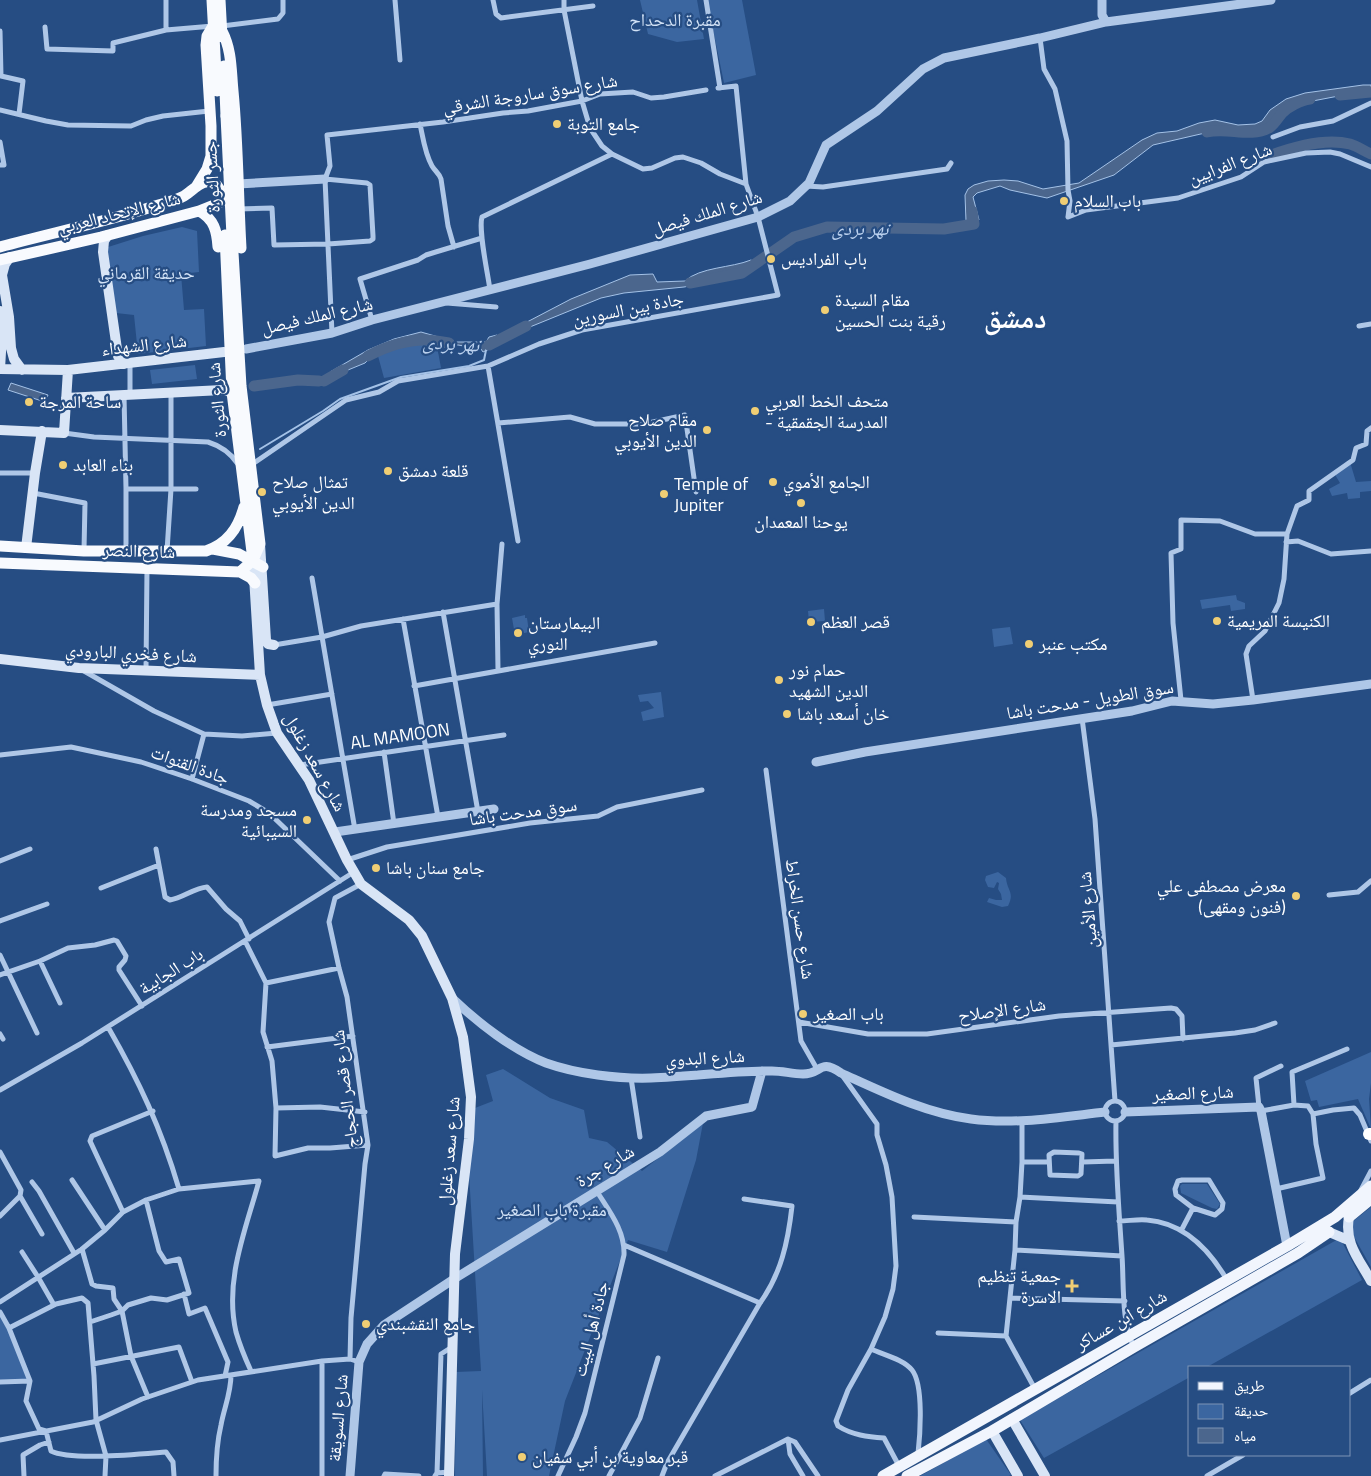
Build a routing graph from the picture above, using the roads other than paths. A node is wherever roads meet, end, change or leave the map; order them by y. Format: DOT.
graph roads {
  1 [pos="166,0"];
  2 [pos="212,0"];
  3 [pos="220,0"];
  4 [pos="283,0"];
  5 [pos="395,0"];
  6 [pos="493,0"];
  7 [pos="564,0"];
  8 [pos="706,0"];
  9 [pos="1102,0"];
  10 [pos="1271,0"];
  11 [pos="1210,3"];
  12 [pos="593,6"];
  13 [pos="564,10"];
  14 [pos="1106,22"];
  15 [pos="45,27"];
  16 [pos="219,28"];
  17 [pos="166,30"];
  18 [pos="0,31"];
  19 [pos="1040,38"];
  20 [pos="400,60"];
  21 [pos="706,90"];
  22 [pos="582,101"];
  23 [pos="1371,103"];
  24 [pos="0,110"];
  25 [pos="19,114"];
  26 [pos="222,117"];
  27 [pos="420,124"];
  28 [pos="211,126"];
  29 [pos="1272,137"];
  30 [pos="0,142"];
  31 [pos="237,153"];
  32 [pos="612,154"];
  33 [pos="211,156"];
  34 [pos="951,163"];
  35 [pos="0,165"];
  36 [pos="1371,167"];
  37 [pos="325,179"];
  38 [pos="238,184"];
  39 [pos="746,184"];
  40 [pos="196,186"];
  41 [pos="806,186"];
  42 [pos="218,203"];
  43 [pos="238,209"];
  44 [pos="199,211"];
  45 [pos="758,217"];
  46 [pos="228,234"];
  47 [pos="108,235"];
  48 [pos="482,238"];
  49 [pos="90,239"];
  50 [pos="328,244"];
  51 [pos="0,247"];
  52 [pos="454,247"];
  53 [pos="5,258"];
  54 [pos="490,290"];
  55 [pos="441,302"];
  56 [pos="108,304"];
  57 [pos="496,308"];
  58 [pos="0,311"];
  59 [pos="372,320"];
  60 [pos="1371,324"];
  61 [pos="1359,326"];
  62 [pos="332,333"];
  63 [pos="246,349"];
  64 [pos="224,352"];
  65 [pos="127,364"];
  66 [pos="106,366"];
  67 [pos="488,366"];
  68 [pos="0,369"];
  69 [pos="22,370"];
  70 [pos="68,370"];
  71 [pos="235,388"];
  72 [pos="171,392"];
  73 [pos="127,395"];
  74 [pos="66,398"];
  75 [pos="498,424"];
  76 [pos="1371,428"];
  77 [pos="0,430"];
  78 [pos="42,431"];
  79 [pos="64,432"];
  80 [pos="124,438"];
  81 [pos="171,440"];
  82 [pos="246,467"];
  83 [pos="0,473"];
  84 [pos="35,473"];
  85 [pos="126,489"];
  86 [pos="171,489"];
  87 [pos="196,489"];
  88 [pos="696,492"];
  89 [pos="33,493"];
  90 [pos="245,501"];
  91 [pos="1287,534"];
  92 [pos="518,541"];
  93 [pos="1286,542"];
  94 [pos="502,544"];
  95 [pos="0,546"];
  96 [pos="26,548"];
  97 [pos="213,549"];
  98 [pos="84,550"];
  99 [pos="126,551"];
  100 [pos="140,551"];
  101 [pos="1371,551"];
  102 [pos="167,552"];
  103 [pos="239,554"];
  104 [pos="0,562"];
  105 [pos="258,564"];
  106 [pos="144,568"];
  107 [pos="240,572"];
  108 [pos="312,578"];
  109 [pos="255,583"];
  110 [pos="497,604"];
  111 [pos="443,612"];
  112 [pos="403,619"];
  113 [pos="322,637"];
  114 [pos="655,643"];
  115 [pos="274,645"];
  116 [pos="0,659"];
  117 [pos="79,668"];
  118 [pos="146,670"];
  119 [pos="498,670"];
  120 [pos="260,675"];
  121 [pos="455,678"];
  122 [pos="1371,684"];
  123 [pos="414,686"];
  124 [pos="332,694"];
  125 [pos="1181,700"];
  126 [pos="1253,700"];
  127 [pos="266,705"];
  128 [pos="1082,718"];
  129 [pos="277,733"];
  130 [pos="204,734"];
  131 [pos="504,735"];
  132 [pos="465,740"];
  133 [pos="425,746"];
  134 [pos="384,752"];
  135 [pos="0,755"];
  136 [pos="343,758"];
  137 [pos="816,762"];
  138 [pos="300,765"];
  139 [pos="766,770"];
  140 [pos="192,780"];
  141 [pos="702,790"];
  142 [pos="494,809"];
  143 [pos="478,812"];
  144 [pos="438,817"];
  145 [pos="394,824"];
  146 [pos="355,830"];
  147 [pos="335,832"];
  148 [pos="30,849"];
  149 [pos="156,849"];
  150 [pos="348,860"];
  151 [pos="0,861"];
  152 [pos="159,865"];
  153 [pos="350,875"];
  154 [pos="340,881"];
  155 [pos="1371,881"];
  156 [pos="361,884"];
  157 [pos="101,888"];
  158 [pos="351,889"];
  159 [pos="1329,895"];
  160 [pos="47,904"];
  161 [pos="0,921"];
  162 [pos="247,940"];
  163 [pos="0,955"];
  164 [pos="40,961"];
  165 [pos="339,968"];
  166 [pos="7,972"];
  167 [pos="0,975"];
  168 [pos="266,983"];
  169 [pos="452,998"];
  170 [pos="60,1003"];
  171 [pos="142,1006"];
  172 [pos="1109,1012"];
  173 [pos="799,1022"];
  174 [pos="1274,1023"];
  175 [pos="108,1026"];
  176 [pos="37,1033"];
  177 [pos="353,1036"];
  178 [pos="1183,1039"];
  179 [pos="1111,1045"];
  180 [pos="268,1047"];
  181 [pos="1347,1049"];
  182 [pos="1281,1066"];
  183 [pos="817,1069"];
  184 [pos="762,1071"];
  185 [pos="841,1073"];
  186 [pos="631,1078"];
  187 [pos="0,1090"];
  188 [pos="1115,1100"];
  189 [pos="1294,1105"];
  190 [pos="276,1108"];
  191 [pos="1260,1109"];
  192 [pos="153,1111"];
  193 [pos="364,1112"];
  194 [pos="1105,1112"];
  195 [pos="1125,1112"];
  196 [pos="1312,1114"];
  197 [pos="1022,1120"];
  198 [pos="1116,1121"];
  199 [pos="1370,1136"];
  200 [pos="640,1137"];
  201 [pos="368,1145"];
  202 [pos="0,1152"];
  203 [pos="1115,1161"];
  204 [pos="1022,1162"];
  205 [pos="1049,1162"];
  206 [pos="1083,1162"];
  207 [pos="1371,1171"];
  208 [pos="72,1180"];
  209 [pos="32,1182"];
  210 [pos="1371,1186"];
  211 [pos="179,1189"];
  212 [pos="1276,1189"];
  213 [pos="596,1190"];
  214 [pos="20,1196"];
  215 [pos="1020,1197"];
  216 [pos="744,1199"];
  217 [pos="1356,1199"];
  218 [pos="1371,1199"];
  219 [pos="146,1200"];
  220 [pos="1118,1202"];
  221 [pos="1193,1208"];
  222 [pos="123,1212"];
  223 [pos="0,1216"];
  224 [pos="914,1217"];
  225 [pos="1349,1217"];
  226 [pos="1120,1221"];
  227 [pos="1016,1222"];
  228 [pos="1182,1229"];
  229 [pos="105,1230"];
  230 [pos="1329,1232"];
  231 [pos="42,1234"];
  232 [pos="1348,1240"];
  233 [pos="624,1245"];
  234 [pos="1287,1246"];
  235 [pos="82,1249"];
  236 [pos="1015,1250"];
  237 [pos="22,1252"];
  238 [pos="74,1254"];
  239 [pos="1122,1256"];
  240 [pos="38,1277"];
  241 [pos="454,1279"];
  242 [pos="1228,1281"];
  243 [pos="1371,1281"];
  244 [pos="184,1294"];
  245 [pos="1011,1298"];
  246 [pos="1125,1301"];
  247 [pos="0,1302"];
  248 [pos="760,1303"];
  249 [pos="54,1305"];
  250 [pos="122,1311"];
  251 [pos="0,1312"];
  252 [pos="90,1322"];
  253 [pos="9,1328"];
  254 [pos="938,1333"];
  255 [pos="1006,1336"];
  256 [pos="1128,1336"];
  257 [pos="452,1347"];
  258 [pos="1134,1347"];
  259 [pos="871,1350"];
  260 [pos="131,1356"];
  261 [pos="350,1358"];
  262 [pos="658,1358"];
  263 [pos="322,1361"];
  264 [pos="359,1362"];
  265 [pos="93,1364"];
  266 [pos="251,1371"];
  267 [pos="228,1375"];
  268 [pos="1371,1380"];
  269 [pos="30,1381"];
  270 [pos="0,1382"];
  271 [pos="192,1382"];
  272 [pos="1035,1390"];
  273 [pos="1351,1392"];
  274 [pos="148,1397"];
  275 [pos="96,1420"];
  276 [pos="1012,1420"];
  277 [pos="46,1431"];
  278 [pos="992,1431"];
  279 [pos="788,1439"];
  280 [pos="0,1440"];
  281 [pos="49,1442"];
  282 [pos="106,1456"];
  283 [pos="917,1456"];
  284 [pos="1241,1456"];
  285 [pos="900,1466"];
  286 [pos="449,1474"];
  287 [pos="436,1475"];
  288 [pos="24,1476"];
  289 [pos="105,1476"];
  290 [pos="174,1476"];
  291 [pos="216,1476"];
  292 [pos="322,1476"];
  293 [pos="350,1476"];
  294 [pos="384,1476"];
  295 [pos="419,1476"];
  296 [pos="558,1476"];
  297 [pos="609,1476"];
  298 [pos="662,1476"];
  299 [pos="714,1476"];
  300 [pos="803,1476"];
  301 [pos="818,1476"];
  302 [pos="883,1476"];
  303 [pos="907,1476"];
  304 [pos="1018,1476"];
  305 [pos="1045,1476"];
  306 [pos="1206,1476"];
  1 -- 17 [label="street"];
  2 -- 16 [label="highway"];
  3 -- 16 [label="highway"];
  4 -- 16 [label="street"];
  5 -- 20 [label="street"];
  6 -- 13 [label="street"];
  7 -- 13 [label="street"];
  8 -- 39 [label="street"];
  9 -- 14 [label="street"];
  10 -- 11 [label="street, شارع الملك فيصل"];
  11 -- 14 [label="street, شارع الملك فيصل"];
  12 -- 13 [label="street"];
  13 -- 22 [label="street"];
  14 -- 19 [label="street, شارع الملك فيصل"];
  15 -- 17 [label="street"];
  16 -- 17 [label="street"];
  16 -- 26 [label="highway"];
  16 -- 26 [label="highway"];
  18 -- 25 [label="street"];
  19 -- 36 [label="street, شارع الفرايين"];
  19 -- 41 [label="street, شارع الملك فيصل"];
  21 -- 22 [label="street, شارع سوق ساروجة الشرقي"];
  22 -- 27 [label="street, شارع سوق ساروجة الشرقي"];
  22 -- 32 [label="street"];
  23 -- 29 [label="street"];
  24 -- 25 [label="street"];
  25 -- 26 [label="street"];
  26 -- 28 [label="highway"];
  26 -- 28 [label="highway"];
  26 -- 31 [label="highway"];
  26 -- 46 [label="highway, جسر الثورة, bridge"];
  27 -- 37 [label="street, شارع سوق ساروجة الشرقي"];
  27 -- 52 [label="street"];
  28 -- 33 [label="highway"];
  30 -- 35 [label="street"];
  31 -- 33 [label="highway"];
  31 -- 38 [label="highway"];
  32 -- 39 [label="street"];
  32 -- 48 [label="street"];
  33 -- 40 [label="highway"];
  34 -- 41 [label="street"];
  37 -- 38 [label="street"];
  37 -- 50 [label="street"];
  37 -- 50 [label="street"];
  38 -- 42 [label="highway, شارع الإتحاد العربي"];
  38 -- 43 [label="highway"];
  39 -- 45 [label="street"];
  40 -- 42 [label="highway"];
  40 -- 51 [label="highway, شارع الإتحاد العربي"];
  41 -- 45 [label="street, شارع الملك فيصل"];
  42 -- 44 [label="highway, شارع الإتحاد العربي"];
  43 -- 46 [label="highway"];
  43 -- 50 [label="street"];
  44 -- 46 [label="highway"];
  44 -- 47 [label="highway, شارع الإتحاد العربي"];
  45 -- 54 [label="street, شارع الملك فيصل"];
  45 -- 67 [label="street, جادة بين السورين"];
  46 -- 63 [label="highway"];
  46 -- 64 [label="highway"];
  46 -- 71 [label="highway, شارع الثورة"];
  47 -- 49 [label="highway, شارع الإتحاد العربي"];
  47 -- 56 [label="main road"];
  48 -- 52 [label="street"];
  48 -- 54 [label="street"];
  49 -- 53 [label="highway, شارع الإتحاد العربي"];
  49 -- 56 [label="main road"];
  50 -- 62 [label="street"];
  52 -- 59 [label="street"];
  53 -- 69 [label="main road"];
  54 -- 55 [label="street, شارع الملك فيصل"];
  55 -- 57 [label="street"];
  55 -- 59 [label="street, شارع الملك فيصل"];
  56 -- 65 [label="main road"];
  56 -- 66 [label="main road"];
  58 -- 68 [label="main road"];
  59 -- 62 [label="street, شارع الملك فيصل"];
  60 -- 61 [label="street"];
  62 -- 63 [label="street, شارع الملك فيصل"];
  63 -- 71 [label="highway"];
  64 -- 65 [label="main road, شارع الشهداء"];
  64 -- 71 [label="highway"];
  65 -- 66 [label="main road, شارع الشهداء"];
  65 -- 73 [label="street"];
  66 -- 70 [label="main road, شارع الشهداء"];
  67 -- 75 [label="street"];
  67 -- 82 [label="street, جادة بين السورين"];
  68 -- 69 [label="main road"];
  69 -- 70 [label="main road"];
  70 -- 74 [label="main road"];
  71 -- 72 [label="main road"];
  71 -- 82 [label="highway, شارع الثورة"];
  72 -- 73 [label="main road"];
  72 -- 81 [label="street"];
  73 -- 74 [label="main road"];
  73 -- 80 [label="street"];
  74 -- 79 [label="main road"];
  75 -- 88 [label="street"];
  75 -- 92 [label="street"];
  76 -- 91 [label="street"];
  77 -- 78 [label="main road"];
  78 -- 79 [label="main road"];
  78 -- 84 [label="main road"];
  79 -- 80 [label="street"];
  80 -- 81 [label="street"];
  80 -- 85 [label="street"];
  81 -- 82 [label="street"];
  81 -- 86 [label="street"];
  82 -- 90 [label="highway, شارع الثورة"];
  82 -- 105 [label="highway, شارع الثورة"];
  83 -- 84 [label="street"];
  84 -- 89 [label="main road"];
  85 -- 86 [label="street"];
  85 -- 99 [label="street"];
  86 -- 87 [label="street"];
  86 -- 102 [label="street"];
  89 -- 96 [label="main road"];
  89 -- 98 [label="street"];
  90 -- 97 [label="highway"];
  90 -- 105 [label="highway, شارع الثورة"];
  91 -- 93 [label="street"];
  91 -- 125 [label="street"];
  93 -- 101 [label="street"];
  93 -- 126 [label="street"];
  94 -- 110 [label="street"];
  95 -- 96 [label="highway, شارع النصر"];
  96 -- 98 [label="highway, شارع النصر"];
  97 -- 102 [label="highway, شارع النصر"];
  97 -- 103 [label="highway"];
  98 -- 99 [label="highway, شارع النصر"];
  99 -- 100 [label="highway, شارع النصر"];
  100 -- 102 [label="highway, شارع النصر"];
  100 -- 106 [label="highway"];
  103 -- 105 [label="highway"];
  103 -- 107 [label="highway"];
  104 -- 106 [label="highway, شارع النصر"];
  105 -- 107 [label="highway"];
  105 -- 109 [label="main road, شارع سعد زغلول"];
  105 -- 115 [label="main road"];
  106 -- 107 [label="highway, شارع النصر"];
  106 -- 118 [label="street"];
  107 -- 109 [label="highway"];
  108 -- 113 [label="street"];
  109 -- 120 [label="main road, شارع سعد زغلول"];
  110 -- 111 [label="street"];
  110 -- 119 [label="street"];
  111 -- 112 [label="street"];
  111 -- 121 [label="street"];
  112 -- 113 [label="street"];
  112 -- 123 [label="street"];
  113 -- 115 [label="street"];
  113 -- 124 [label="street"];
  114 -- 119 [label="street"];
  116 -- 117 [label="main road, شارع فخري البارودي"];
  117 -- 118 [label="main road, شارع فخري البارودي"];
  117 -- 130 [label="street"];
  118 -- 120 [label="main road, شارع فخري البارودي"];
  119 -- 121 [label="street"];
  120 -- 127 [label="main road, شارع سعد زغلول"];
  121 -- 123 [label="street"];
  121 -- 132 [label="street"];
  122 -- 126 [label="street, سوق الطويل - مدحت باشا"];
  123 -- 133 [label="street"];
  124 -- 127 [label="street"];
  124 -- 136 [label="street"];
  125 -- 126 [label="street, سوق الطويل - مدحت باشا"];
  125 -- 128 [label="street, سوق الطويل - مدحت باشا"];
  127 -- 129 [label="main road, شارع سعد زغلول"];
  128 -- 137 [label="street, سوق الطويل - مدحت باشا"];
  128 -- 172 [label="street, شارع الأمين"];
  129 -- 130 [label="street"];
  129 -- 138 [label="main road, شارع سعد زغلول"];
  130 -- 140 [label="street"];
  131 -- 132 [label="street, AL MAMOON"];
  132 -- 133 [label="street, AL MAMOON"];
  132 -- 143 [label="street"];
  133 -- 134 [label="street, AL MAMOON"];
  133 -- 144 [label="street"];
  134 -- 136 [label="street, AL MAMOON"];
  134 -- 145 [label="street"];
  135 -- 140 [label="street, جادة القنوات"];
  136 -- 138 [label="street, AL MAMOON"];
  136 -- 146 [label="street"];
  138 -- 147 [label="main road, شارع سعد زغلول"];
  139 -- 173 [label="street, شارع حسن الخراط"];
  140 -- 154 [label="street, جادة القنوات"];
  141 -- 150 [label="street, سوق مدحت باشا"];
  142 -- 143 [label="street"];
  143 -- 144 [label="street"];
  144 -- 145 [label="street"];
  145 -- 146 [label="street"];
  146 -- 147 [label="street"];
  147 -- 150 [label="main road, شارع سعد زغلول"];
  148 -- 151 [label="street"];
  149 -- 152 [label="street"];
  150 -- 153 [label="main road, شارع سعد زغلول"];
  152 -- 157 [label="street"];
  152 -- 162 [label="street"];
  153 -- 154 [label="street, باب الجابية"];
  153 -- 156 [label="main road, شارع سعد زغلول"];
  153 -- 158 [label="street"];
  154 -- 162 [label="street, باب الجابية"];
  155 -- 159 [label="street"];
  156 -- 158 [label="street, شارع قصر الحجاج"];
  156 -- 169 [label="main road, شارع سعد زغلول"];
  158 -- 165 [label="street, شارع قصر الحجاج"];
  160 -- 161 [label="street"];
  162 -- 168 [label="street"];
  162 -- 171 [label="street, باب الجابية"];
  163 -- 166 [label="street"];
  164 -- 166 [label="street"];
  164 -- 170 [label="street"];
  164 -- 171 [label="street"];
  165 -- 168 [label="street"];
  165 -- 177 [label="street, شارع قصر الحجاج"];
  166 -- 167 [label="street"];
  166 -- 176 [label="street"];
  168 -- 180 [label="street"];
  169 -- 186 [label="street, شارع البدوي"];
  169 -- 241 [label="main road, شارع سعد زغلول"];
  171 -- 175 [label="street, باب الجابية"];
  172 -- 173 [label="street, شارع الإصلاح"];
  172 -- 178 [label="street, شارع الإصلاح"];
  172 -- 179 [label="street, شارع الأمين"];
  173 -- 183 [label="street, شارع حسن الخراط"];
  174 -- 178 [label="street"];
  175 -- 187 [label="street, باب الجابية"];
  175 -- 192 [label="street"];
  177 -- 180 [label="street"];
  177 -- 193 [label="street, شارع قصر الحجاج"];
  178 -- 179 [label="street"];
  179 -- 188 [label="street, شارع الأمين"];
  180 -- 190 [label="street"];
  181 -- 189 [label="street"];
  182 -- 191 [label="street"];
  183 -- 184 [label="street, شارع البدوي"];
  183 -- 185 [label="street, شارع البدوي"];
  184 -- 186 [label="street, شارع البدوي"];
  184 -- 213 [label="street, شارع جرة"];
  185 -- 197 [label="street, شارع البدوي"];
  185 -- 259 [label="street"];
  186 -- 200 [label="street"];
  188 -- 194 [label="street"];
  188 -- 195 [label="street"];
  189 -- 191 [label="street"];
  189 -- 196 [label="street"];
  190 -- 193 [label="street"];
  190 -- 201 [label="street"];
  191 -- 195 [label="street, شارع الصغير"];
  191 -- 212 [label="street"];
  192 -- 211 [label="street"];
  192 -- 222 [label="street"];
  193 -- 201 [label="street, شارع قصر الحجاج"];
  194 -- 197 [label="street"];
  194 -- 198 [label="street"];
  195 -- 198 [label="street"];
  196 -- 199 [label="street"];
  196 -- 212 [label="street"];
  197 -- 204 [label="street"];
  198 -- 203 [label="street"];
  201 -- 261 [label="street, شارع قصر الحجاج"];
  202 -- 214 [label="street"];
  203 -- 206 [label="street"];
  203 -- 220 [label="street"];
  204 -- 205 [label="street"];
  204 -- 215 [label="street"];
  205 -- 206 [label="street"];
  205 -- 206 [label="street"];
  207 -- 217 [label="street"];
  208 -- 229 [label="street"];
  209 -- 238 [label="street"];
  210 -- 217 [label="main road, شارع ابن عساكر"];
  211 -- 219 [label="street"];
  211 -- 266 [label="street"];
  212 -- 234 [label="street"];
  213 -- 233 [label="street, جادة أهل البيت"];
  213 -- 241 [label="street, شارع جرة"];
  214 -- 223 [label="street"];
  214 -- 231 [label="street"];
  215 -- 220 [label="street"];
  215 -- 227 [label="street"];
  216 -- 248 [label="street"];
  217 -- 234 [label="main road, شارع ابن عساكر"];
  218 -- 225 [label="main road"];
  219 -- 222 [label="street"];
  219 -- 244 [label="street"];
  220 -- 226 [label="street"];
  221 -- 221 [label="street"];
  221 -- 228 [label="street"];
  222 -- 229 [label="street"];
  224 -- 227 [label="street"];
  225 -- 232 [label="main road"];
  226 -- 228 [label="street"];
  226 -- 239 [label="street"];
  227 -- 236 [label="street"];
  228 -- 242 [label="street"];
  229 -- 235 [label="street"];
  230 -- 232 [label="main road"];
  230 -- 258 [label="main road, شارع ابن عساكر"];
  232 -- 243 [label="main road"];
  233 -- 248 [label="street"];
  233 -- 296 [label="street, جادة أهل البيت"];
  234 -- 242 [label="main road, شارع ابن عساكر"];
  235 -- 238 [label="street"];
  235 -- 250 [label="street"];
  236 -- 239 [label="street"];
  236 -- 245 [label="street"];
  237 -- 240 [label="street"];
  238 -- 240 [label="street"];
  239 -- 246 [label="street"];
  240 -- 247 [label="street"];
  240 -- 249 [label="street"];
  241 -- 257 [label="main road, شارع سعد زغلول"];
  241 -- 264 [label="street, شارع جرة"];
  242 -- 256 [label="main road, شارع ابن عساكر"];
  244 -- 250 [label="street"];
  244 -- 267 [label="street"];
  245 -- 246 [label="street"];
  245 -- 255 [label="street"];
  246 -- 256 [label="street"];
  248 -- 298 [label="street"];
  249 -- 252 [label="street"];
  249 -- 253 [label="street"];
  250 -- 252 [label="street"];
  250 -- 260 [label="street"];
  251 -- 253 [label="street"];
  252 -- 265 [label="street"];
  253 -- 269 [label="street"];
  254 -- 255 [label="street"];
  255 -- 272 [label="street"];
  256 -- 258 [label="street"];
  256 -- 272 [label="main road, شارع ابن عساكر"];
  257 -- 286 [label="main road, شارع سعد زغلول"];
  257 -- 287 [label="street"];
  258 -- 276 [label="main road, شارع ابن عساكر"];
  259 -- 283 [label="street"];
  259 -- 285 [label="street"];
  260 -- 265 [label="street"];
  260 -- 271 [label="street"];
  260 -- 274 [label="street"];
  261 -- 263 [label="street"];
  261 -- 264 [label="street"];
  262 -- 297 [label="street"];
  263 -- 266 [label="street"];
  263 -- 292 [label="street"];
  264 -- 293 [label="street, شارع السويقة"];
  265 -- 275 [label="street"];
  266 -- 267 [label="street"];
  267 -- 271 [label="street"];
  267 -- 291 [label="street"];
  268 -- 273 [label="street"];
  269 -- 270 [label="street"];
  269 -- 277 [label="street"];
  271 -- 274 [label="street"];
  272 -- 283 [label="main road, شارع ابن عساكر"];
  274 -- 275 [label="street"];
  275 -- 277 [label="street"];
  275 -- 282 [label="street"];
  276 -- 278 [label="main road, شارع ابن عساكر"];
  276 -- 305 [label="main road"];
  277 -- 280 [label="street"];
  277 -- 281 [label="street"];
  278 -- 303 [label="main road, شارع ابن عساكر"];
  278 -- 304 [label="main road"];
  279 -- 299 [label="street"];
  279 -- 300 [label="street"];
  279 -- 301 [label="street"];
  281 -- 282 [label="street"];
  281 -- 288 [label="street"];
  282 -- 289 [label="street"];
  282 -- 290 [label="street"];
  283 -- 285 [label="main road, شارع ابن عساكر"];
  284 -- 306 [label="street"];
  285 -- 302 [label="main road, شارع ابن عساكر"];
  286 -- 287 [label="street"];
  294 -- 295 [label="street"];
}
